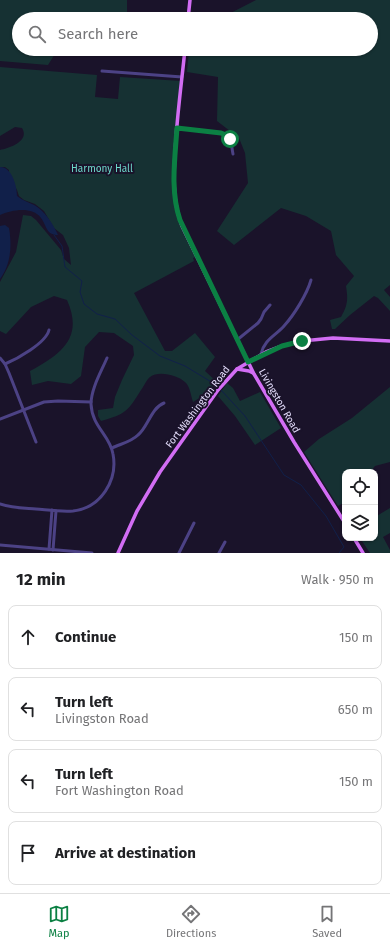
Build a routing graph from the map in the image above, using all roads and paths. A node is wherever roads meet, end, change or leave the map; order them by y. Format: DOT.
graph roads {
  1 [pos="190,0"];
  2 [pos="189,12"];
  3 [pos="184,56"];
  4 [pos="102,71"];
  5 [pos="182,77"];
  6 [pos="177,128"];
  7 [pos="233,154"];
  8 [pos="312,280"];
  9 [pos="270,305"];
  10 [pos="49,330"];
  11 [pos="237,340"];
  12 [pos="390,341"];
  13 [pos="261,354"];
  14 [pos="0,358"];
  15 [pos="107,358"];
  16 [pos="248,362"];
  17 [pos="5,364"];
  18 [pos="237,368"];
  19 [pos="254,374"];
  20 [pos="91,402"];
  21 [pos="164,403"];
  22 [pos="24,410"];
  23 [pos="0,419"];
  24 [pos="36,442"];
  25 [pos="112,448"];
  26 [pos="0,504"];
  27 [pos="54,510"];
  28 [pos="342,518"];
  29 [pos="194,523"];
  30 [pos="356,541"];
  31 [pos="225,542"];
  32 [pos="0,545"];
  33 [pos="49,549"];
  34 [pos="53,550"];
  35 [pos="92,553"];
  36 [pos="118,553"];
  37 [pos="179,553"];
  38 [pos="220,553"];
  39 [pos="363,553"];
  1 -- 2 [label="main road"];
  3 -- 5 [label="main road, Livingston Road"];
  4 -- 5 [label="street"];
  5 -- 6 [label="main road, Livingston Road"];
  6 -- 7 [label="street"];
  6 -- 11 [label="main road, Livingston Road"];
  8 -- 13 [label="street"];
  9 -- 11 [label="street"];
  10 -- 17 [label="street"];
  11 -- 16 [label="main road, Livingston Road"];
  12 -- 13 [label="main road, Fort Washington Road"];
  13 -- 16 [label="main road, Fort Washington Road"];
  14 -- 17 [label="street"];
  15 -- 20 [label="street"];
  16 -- 18 [label="main road, Fort Washington Road"];
  16 -- 19 [label="main road, Livingston Road"];
  17 -- 22 [label="street"];
  18 -- 19 [label="main road"];
  18 -- 36 [label="main road, Fort Washington Road"];
  19 -- 28 [label="main road, Livingston Road"];
  20 -- 22 [label="street"];
  20 -- 25 [label="street"];
  21 -- 25 [label="street"];
  22 -- 23 [label="street"];
  22 -- 24 [label="street"];
  25 -- 27 [label="street"];
  26 -- 27 [label="street"];
  27 -- 33 [label="street"];
  27 -- 34 [label="street"];
  29 -- 37 [label="street"];
  30 -- 39 [label="main road"];
  31 -- 38 [label="street"];
  32 -- 33 [label="street"];
  33 -- 34 [label="street"];
  34 -- 35 [label="street"];
}
